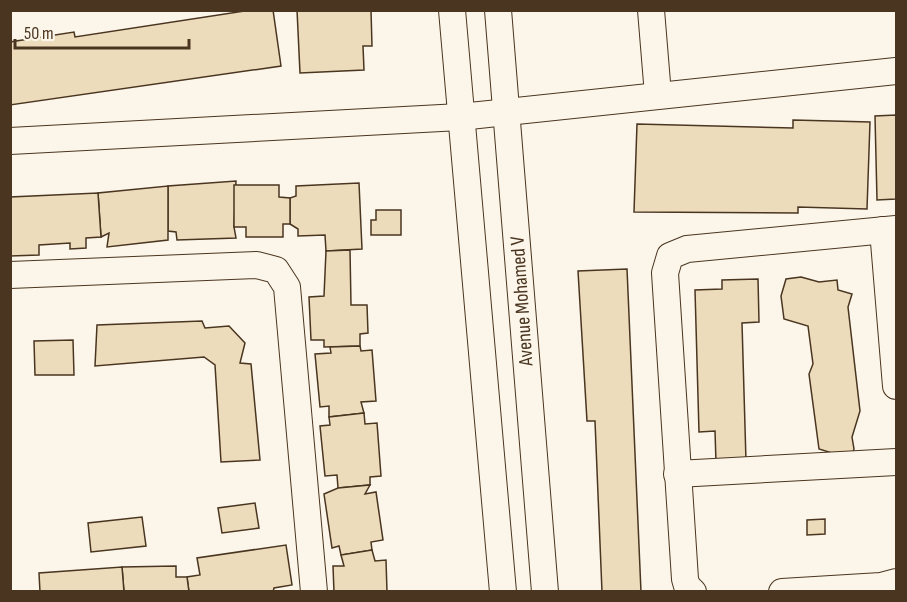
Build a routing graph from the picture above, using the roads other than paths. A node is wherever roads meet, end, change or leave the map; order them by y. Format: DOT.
graph roads {
  1 [pos="452,10"];
  2 [pos="498,10"];
  3 [pos="651,10"];
  4 [pos="897,71"];
  5 [pos="658,95"];
  6 [pos="506,112"];
  7 [pos="460,117"];
  8 [pos="10,141"];
  9 [pos="890,230"];
  10 [pos="10,275"];
  11 [pos="897,386"];
  12 [pos="897,462"];
  13 [pos="677,474"];
  14 [pos="897,582"];
  15 [pos="315,591"];
  16 [pos="503,591"];
  17 [pos="545,591"];
  18 [pos="693,591"];
  19 [pos="782,591"];
  1 -- 7 [label="street"];
  2 -- 6 [label="street, Avenue Mohamed V"];
  3 -- 5 [label="street"];
  4 -- 5 [label="street"];
  5 -- 6 [label="street"];
  6 -- 7 [label="street"];
  6 -- 17 [label="street, Avenue Mohamed V"];
  7 -- 8 [label="street"];
  7 -- 16 [label="street"];
  9 -- 11 [label="street"];
  9 -- 13 [label="street"];
  10 -- 15 [label="street"];
  12 -- 13 [label="street"];
  13 -- 18 [label="street"];
  14 -- 19 [label="street"];
}
